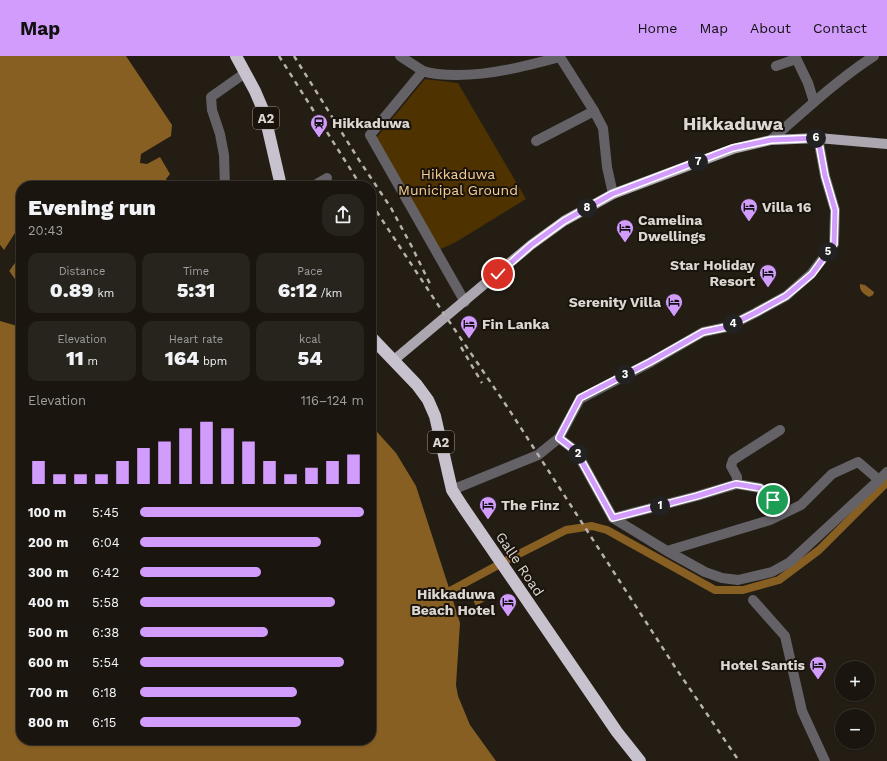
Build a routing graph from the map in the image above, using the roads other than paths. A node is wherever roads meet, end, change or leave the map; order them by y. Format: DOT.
graph roads {
  1 [pos="236,56"];
  2 [pos="400,56"];
  3 [pos="562,56"];
  4 [pos="874,56"];
  5 [pos="796,58"];
  6 [pos="776,66"];
  7 [pos="423,71"];
  8 [pos="245,73"];
  9 [pos="814,102"];
  10 [pos="594,111"];
  11 [pos="818,138"];
  12 [pos="771,140"];
  13 [pos="536,141"];
  14 [pos="887,144"];
  15 [pos="327,178"];
  16 [pos="225,181"];
  17 [pos="280,181"];
  18 [pos="322,181"];
  19 [pos="612,194"];
  20 [pos="465,302"];
  21 [pos="376,342"];
  22 [pos="394,360"];
  23 [pos="780,430"];
  24 [pos="559,438"];
  25 [pos="887,472"];
  26 [pos="879,480"];
  27 [pos="736,484"];
  28 [pos="452,490"];
  29 [pos="782,514"];
  30 [pos="613,518"];
  31 [pos="667,551"];
  32 [pos="753,600"];
  33 [pos="640,761"];
  34 [pos="825,761"];
  1 -- 8 [label="highway, A2"];
  2 -- 7 [label="street"];
  3 -- 7 [label="street"];
  3 -- 10 [label="street"];
  4 -- 9 [label="street"];
  5 -- 6 [label="street"];
  5 -- 9 [label="street"];
  7 -- 20 [label="street"];
  8 -- 16 [label="street"];
  8 -- 17 [label="highway, A2"];
  9 -- 12 [label="street"];
  10 -- 13 [label="street"];
  10 -- 19 [label="street"];
  11 -- 12 [label="main road"];
  11 -- 14 [label="main road"];
  11 -- 24 [label="street"];
  12 -- 19 [label="main road"];
  15 -- 18 [label="street"];
  19 -- 20 [label="main road"];
  20 -- 22 [label="main road"];
  21 -- 22 [label="highway, Galle Road / A2"];
  22 -- 28 [label="highway, Galle Road / A2"];
  23 -- 27 [label="street"];
  24 -- 28 [label="street"];
  24 -- 30 [label="street"];
  25 -- 26 [label="street"];
  26 -- 29 [label="street"];
  26 -- 31 [label="street"];
  27 -- 29 [label="street"];
  27 -- 30 [label="street"];
  28 -- 33 [label="highway, Galle Road / A2"];
  29 -- 31 [label="street"];
  30 -- 31 [label="street"];
  32 -- 34 [label="street"];
}
